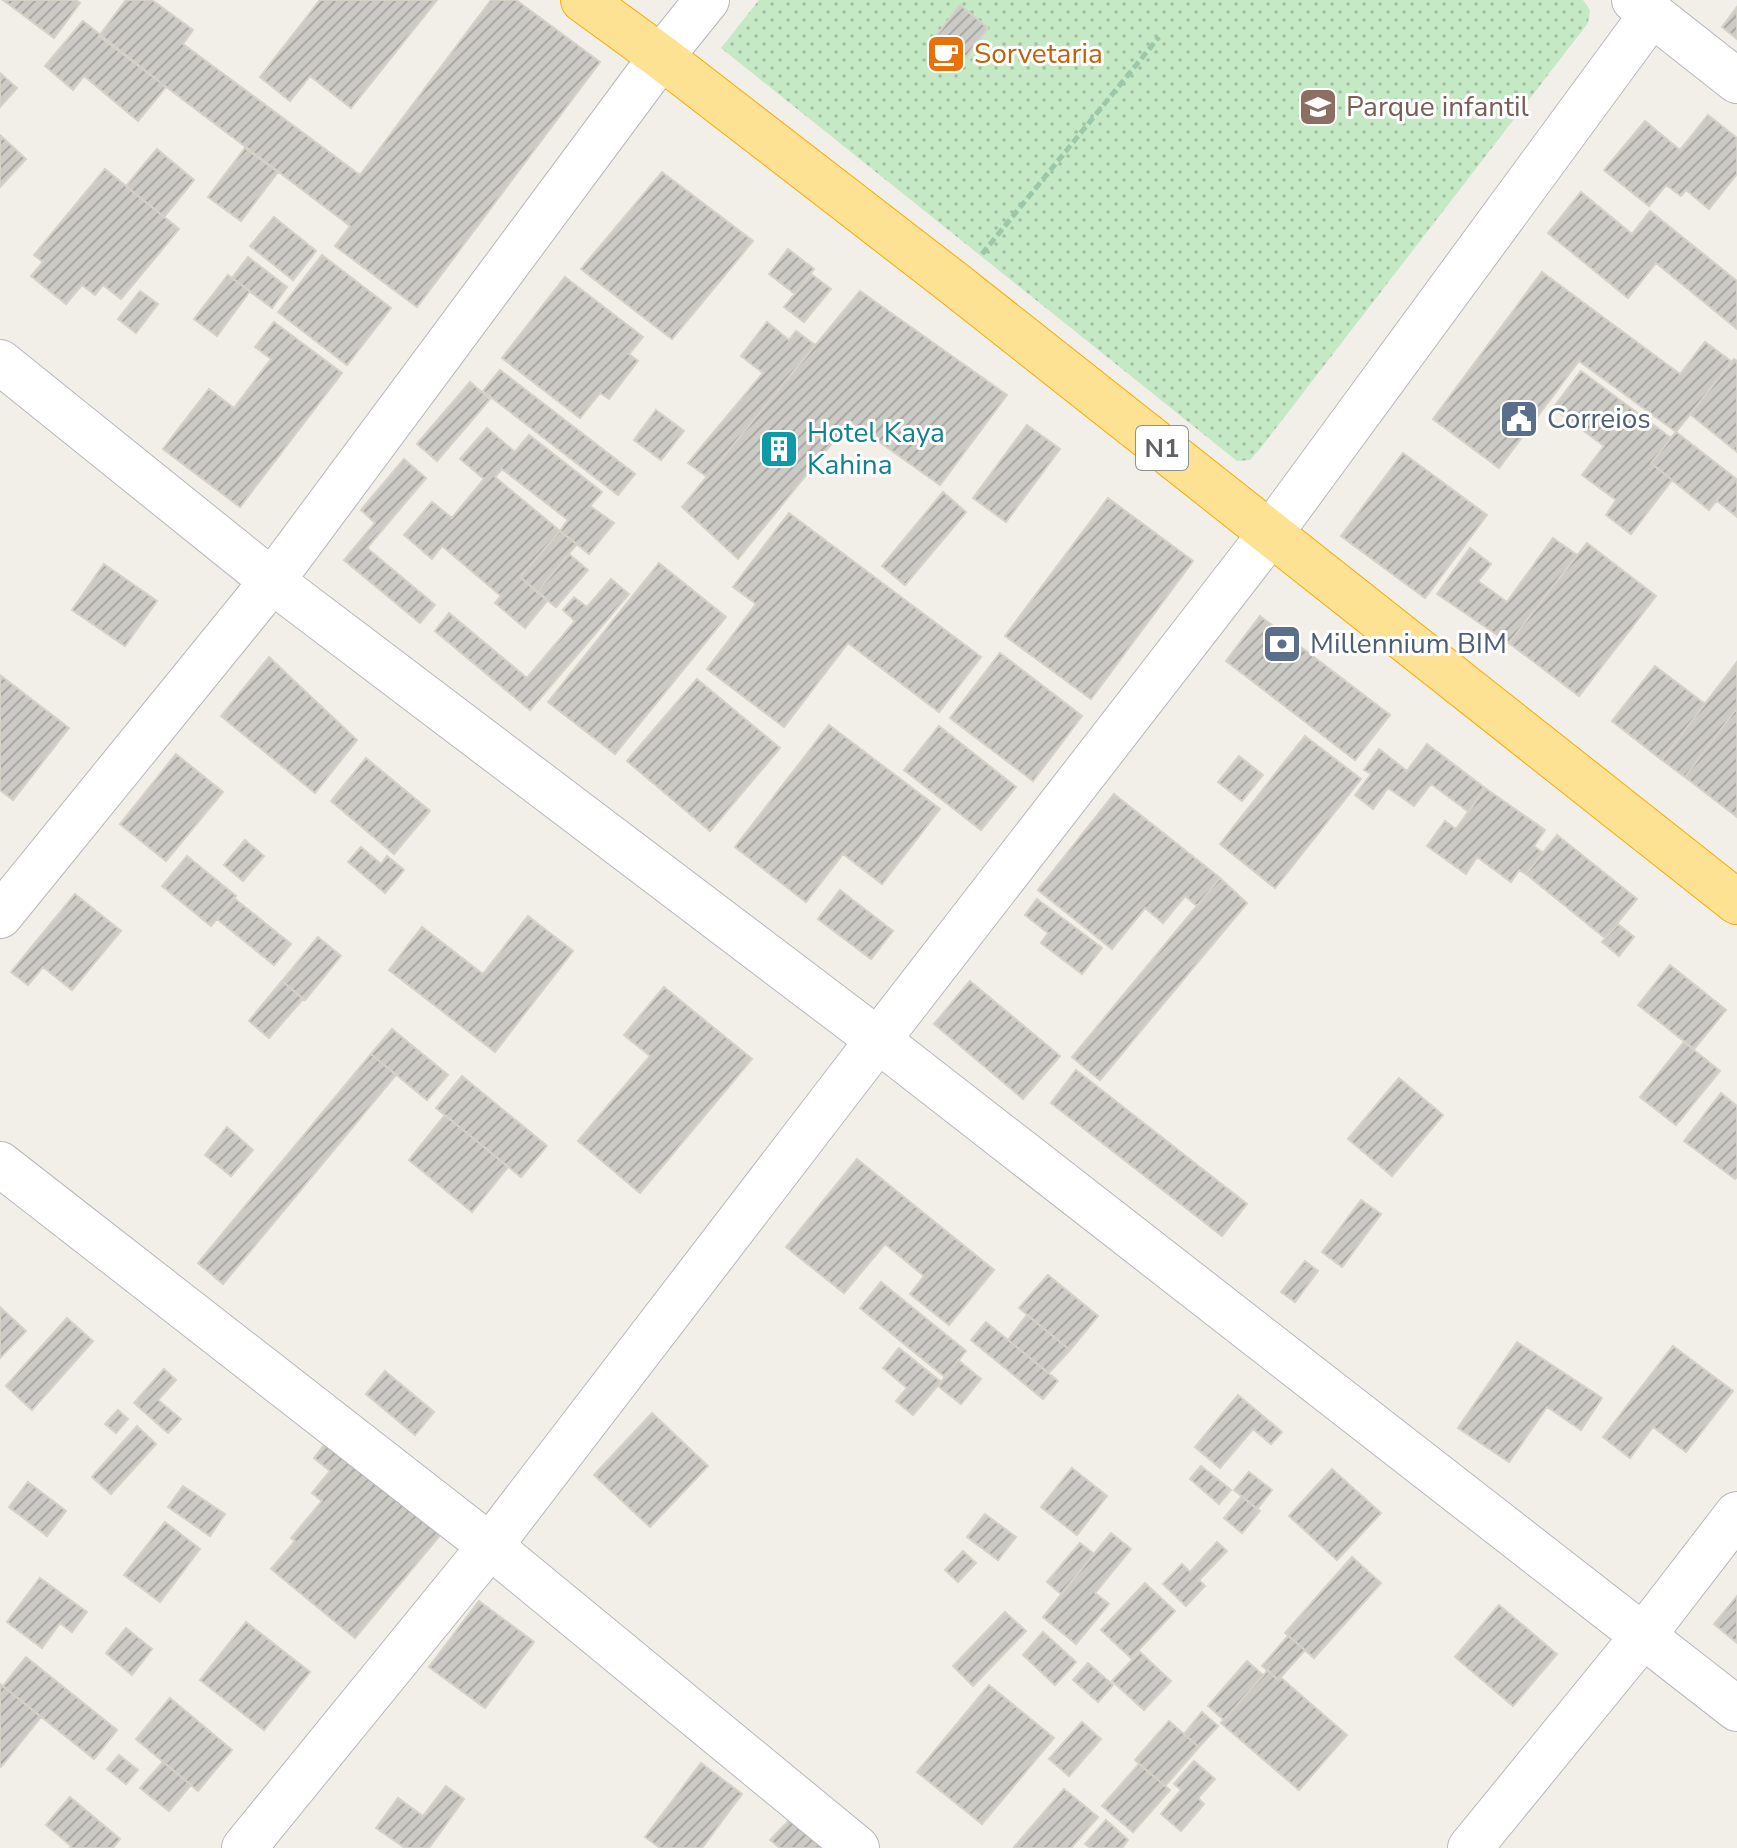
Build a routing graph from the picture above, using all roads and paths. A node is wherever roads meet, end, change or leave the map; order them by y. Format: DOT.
graph roads {
  1 [pos="583,0"];
  2 [pos="707,0"];
  3 [pos="1643,7"];
  4 [pos="1159,37"];
  5 [pos="661,57"];
  6 [pos="1737,81"];
  7 [pos="951,281"];
  8 [pos="0,362"];
  9 [pos="1270,534"];
  10 [pos="272,581"];
  11 [pos="1737,902"];
  12 [pos="0,916"];
  13 [pos="878,1040"];
  14 [pos="0,1164"];
  15 [pos="1737,1514"];
  16 [pos="490,1546"];
  17 [pos="1643,1636"];
  18 [pos="1737,1709"];
  19 [pos="244,1848"];
  20 [pos="857,1848"];
  21 [pos="1470,1848"];
  1 -- 5 [label="highway, N1"];
  2 -- 5 [label="street"];
  3 -- 6 [label="street"];
  3 -- 9 [label="street"];
  4 -- 7 [label="path"];
  5 -- 7 [label="highway, N1"];
  5 -- 10 [label="street"];
  7 -- 9 [label="highway, N1"];
  8 -- 10 [label="street"];
  9 -- 11 [label="highway, N1"];
  9 -- 13 [label="street"];
  10 -- 12 [label="street"];
  10 -- 13 [label="street"];
  13 -- 16 [label="street"];
  13 -- 17 [label="street"];
  14 -- 16 [label="street"];
  15 -- 17 [label="street"];
  16 -- 19 [label="street"];
  16 -- 20 [label="street"];
  17 -- 18 [label="street"];
  17 -- 21 [label="street"];
}
